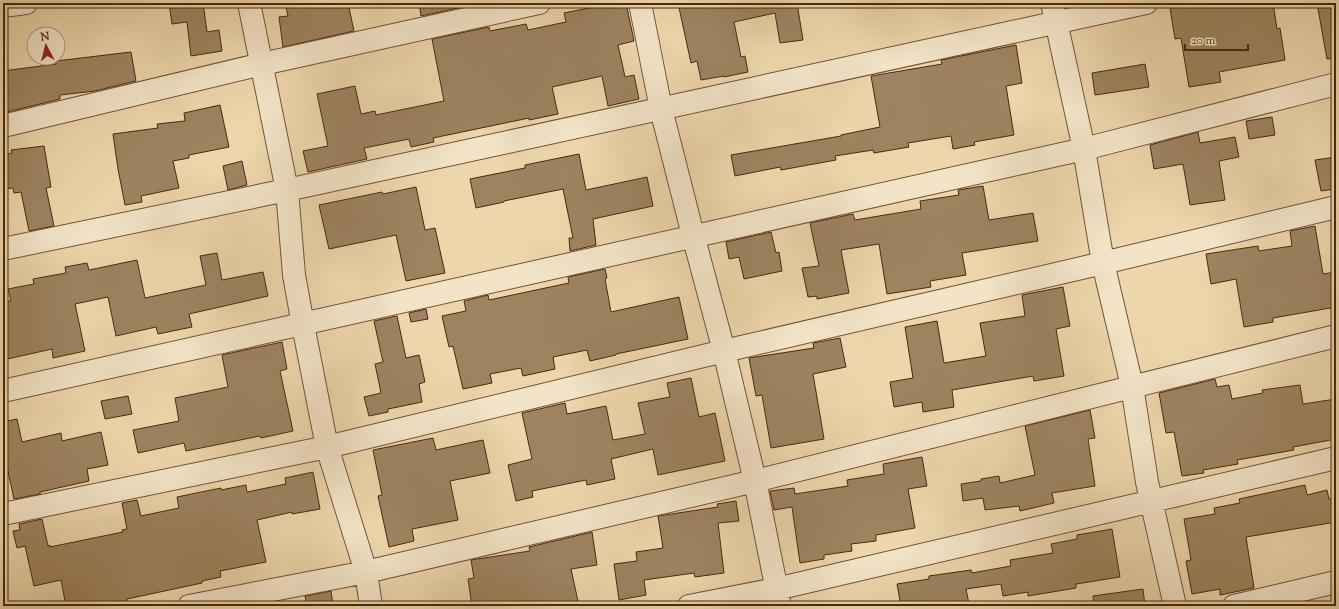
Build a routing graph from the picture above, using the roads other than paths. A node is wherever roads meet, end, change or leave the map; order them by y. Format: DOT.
graph roads {
  1 [pos="26,3"];
  2 [pos="249,3"];
  3 [pos="539,3"];
  4 [pos="640,3"];
  5 [pos="1146,3"];
  6 [pos="3,6"];
  7 [pos="1054,13"];
  8 [pos="262,64"];
  9 [pos="1336,84"];
  10 [pos="661,109"];
  11 [pos="3,126"];
  12 [pos="1084,149"];
  13 [pos="287,190"];
  14 [pos="1336,207"];
  15 [pos="693,235"];
  16 [pos="3,249"];
  17 [pos="1103,263"];
  18 [pos="302,325"];
  19 [pos="1336,336"];
  20 [pos="724,351"];
  21 [pos="1132,386"];
  22 [pos="3,391"];
  23 [pos="327,447"];
  24 [pos="1336,458"];
  25 [pos="755,481"];
  26 [pos="1152,502"];
  27 [pos="3,514"];
  28 [pos="366,572"];
  29 [pos="1336,582"];
  30 [pos="778,598"];
  31 [pos="189,606"];
  32 [pos="371,606"];
  33 [pos="689,606"];
  34 [pos="1175,606"];
  35 [pos="1234,606"];
  1 -- 6 [label="street"];
  2 -- 8 [label="street"];
  3 -- 8 [label="street"];
  4 -- 10 [label="street"];
  5 -- 7 [label="street"];
  7 -- 10 [label="street"];
  7 -- 12 [label="street"];
  8 -- 11 [label="street"];
  8 -- 13 [label="street"];
  9 -- 12 [label="street"];
  10 -- 13 [label="street"];
  10 -- 15 [label="street"];
  12 -- 15 [label="street"];
  12 -- 17 [label="street"];
  13 -- 16 [label="street"];
  13 -- 18 [label="street"];
  14 -- 17 [label="street"];
  15 -- 18 [label="street"];
  15 -- 20 [label="street"];
  17 -- 20 [label="street"];
  17 -- 21 [label="street"];
  18 -- 22 [label="street"];
  18 -- 23 [label="street"];
  19 -- 21 [label="street"];
  20 -- 23 [label="street"];
  20 -- 25 [label="street"];
  21 -- 25 [label="street"];
  21 -- 26 [label="street"];
  23 -- 27 [label="street"];
  23 -- 28 [label="street"];
  24 -- 26 [label="street"];
  25 -- 28 [label="street"];
  25 -- 30 [label="street"];
  26 -- 30 [label="street"];
  26 -- 34 [label="street"];
  28 -- 31 [label="street"];
  28 -- 32 [label="street"];
  29 -- 35 [label="street"];
  30 -- 33 [label="street"];
}
